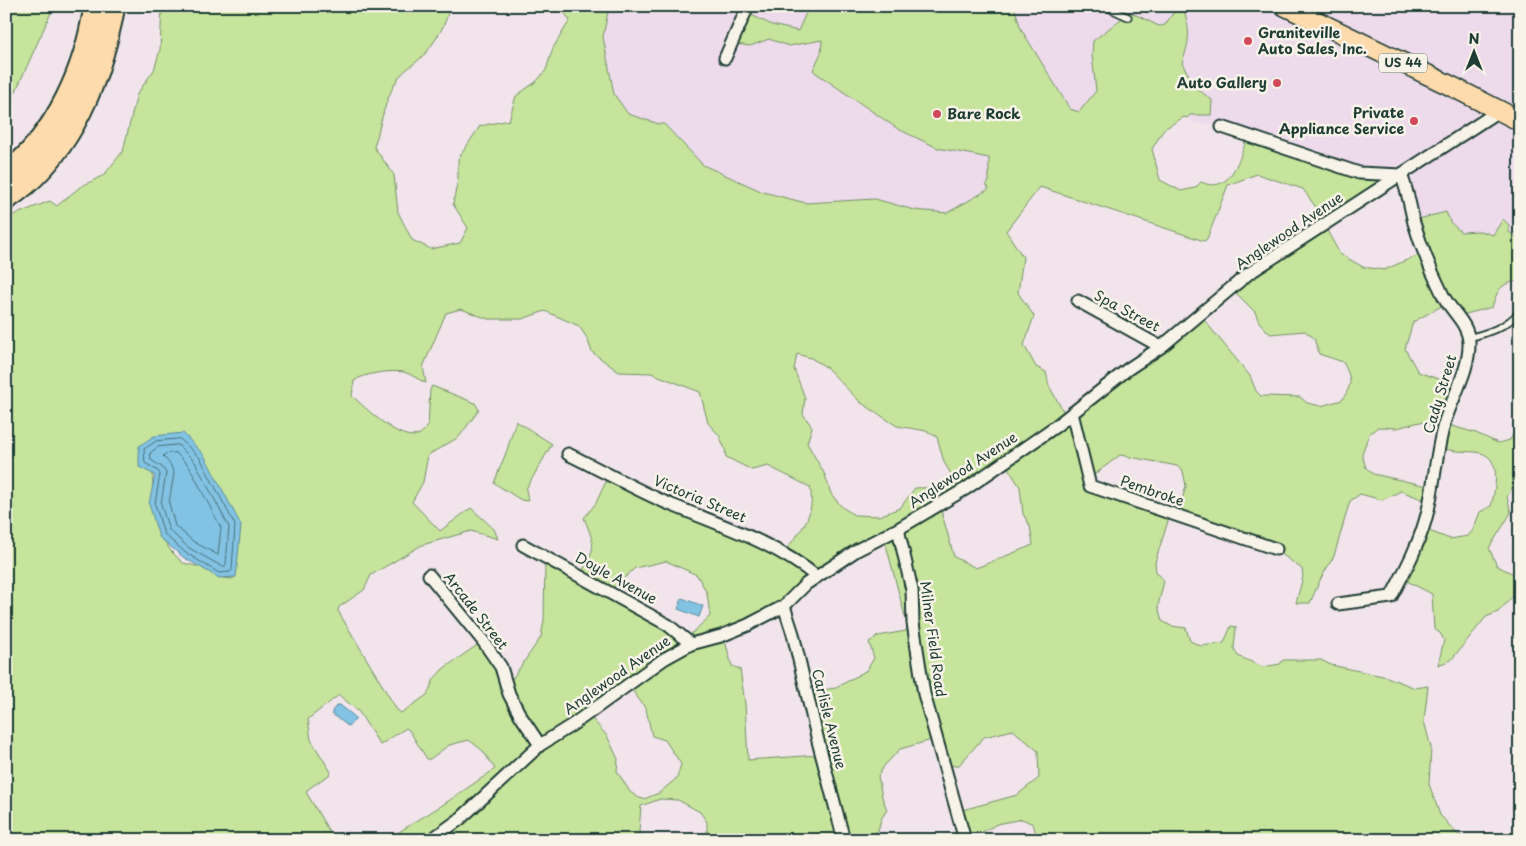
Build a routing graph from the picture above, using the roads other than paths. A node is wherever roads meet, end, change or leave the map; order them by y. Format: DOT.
graph roads {
  1 [pos="95,6"];
  2 [pos="114,6"];
  3 [pos="748,6"];
  4 [pos="1104,6"];
  5 [pos="1285,6"];
  6 [pos="1128,17"];
  7 [pos="725,58"];
  8 [pos="1500,110"];
  9 [pos="1520,121"];
  10 [pos="1222,127"];
  11 [pos="6,174"];
  12 [pos="1401,175"];
  13 [pos="6,200"];
  14 [pos="1078,302"];
  15 [pos="1520,311"];
  16 [pos="1468,338"];
  17 [pos="1161,346"];
  18 [pos="1072,414"];
  19 [pos="568,454"];
  20 [pos="898,529"];
  21 [pos="523,545"];
  22 [pos="1276,549"];
  23 [pos="429,575"];
  24 [pos="817,577"];
  25 [pos="1338,604"];
  26 [pos="784,606"];
  27 [pos="691,644"];
  28 [pos="540,745"];
  29 [pos="435,837"];
  30 [pos="844,840"];
  31 [pos="965,840"];
  1 -- 11 [label="highway"];
  2 -- 13 [label="highway"];
  3 -- 7 [label="street"];
  4 -- 6 [label="lane"];
  5 -- 8 [label="main road, US 44"];
  8 -- 9 [label="main road, US 44"];
  8 -- 12 [label="street, Anglewood Avenue"];
  10 -- 12 [label="street"];
  12 -- 16 [label="street"];
  12 -- 17 [label="street, Anglewood Avenue"];
  14 -- 17 [label="street, Spa Street"];
  15 -- 16 [label="lane"];
  16 -- 25 [label="street, Cady Street"];
  17 -- 18 [label="street, Anglewood Avenue"];
  18 -- 20 [label="street, Anglewood Avenue"];
  18 -- 22 [label="street, Pembroke"];
  19 -- 24 [label="street, Victoria Street"];
  20 -- 24 [label="street, Anglewood Avenue"];
  20 -- 31 [label="street, Milner Field Road"];
  21 -- 27 [label="street, Doyle Avenue"];
  23 -- 28 [label="street, Arcade Street"];
  24 -- 26 [label="street, Anglewood Avenue"];
  26 -- 27 [label="street, Anglewood Avenue"];
  26 -- 30 [label="street, Carlisle Avenue"];
  27 -- 28 [label="street, Anglewood Avenue"];
  28 -- 29 [label="street, Anglewood Avenue"];
}
